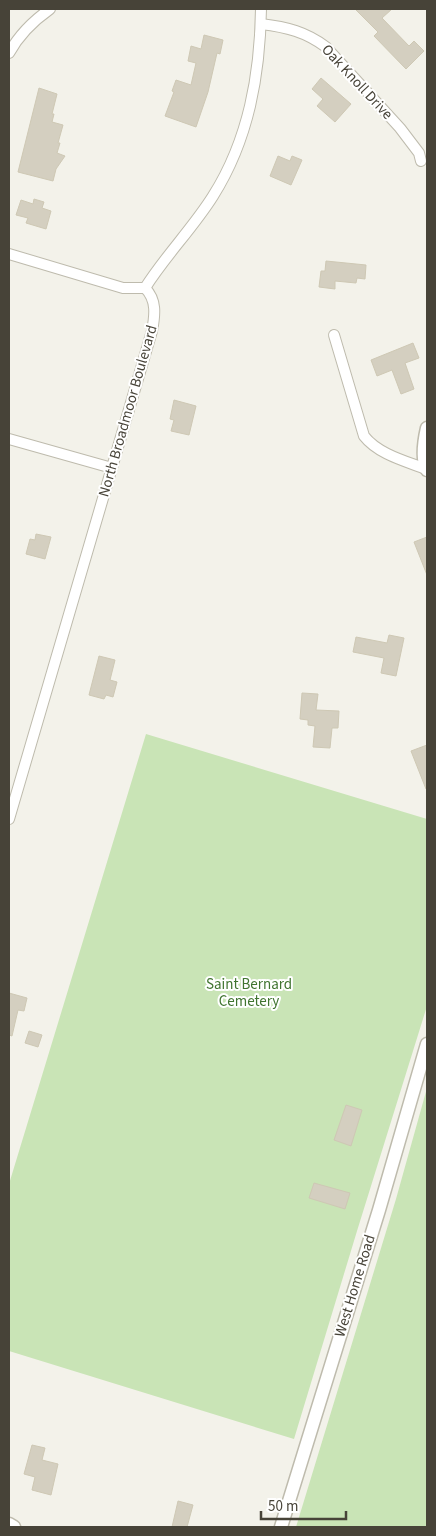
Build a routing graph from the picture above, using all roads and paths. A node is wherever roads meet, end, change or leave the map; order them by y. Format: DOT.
graph roads {
  1 [pos="50,9"];
  2 [pos="261,9"];
  3 [pos="261,24"];
  4 [pos="9,53"];
  5 [pos="421,161"];
  6 [pos="9,254"];
  7 [pos="145,288"];
  8 [pos="334,334"];
  9 [pos="427,428"];
  10 [pos="9,439"];
  11 [pos="112,468"];
  12 [pos="427,470"];
  13 [pos="9,819"];
  14 [pos="427,1044"];
  15 [pos="9,1524"];
  16 [pos="14,1527"];
  17 [pos="281,1527"];
  1 -- 4 [label="street"];
  2 -- 3 [label="street"];
  3 -- 5 [label="street, Oak Knoll Drive"];
  3 -- 7 [label="street"];
  6 -- 7 [label="street"];
  7 -- 11 [label="street, North Broadmoor Boulevard"];
  8 -- 12 [label="street"];
  9 -- 12 [label="street"];
  10 -- 11 [label="street"];
  11 -- 13 [label="street, North Broadmoor Boulevard"];
  14 -- 17 [label="street, West Home Road"];
  15 -- 16 [label="street"];
}
